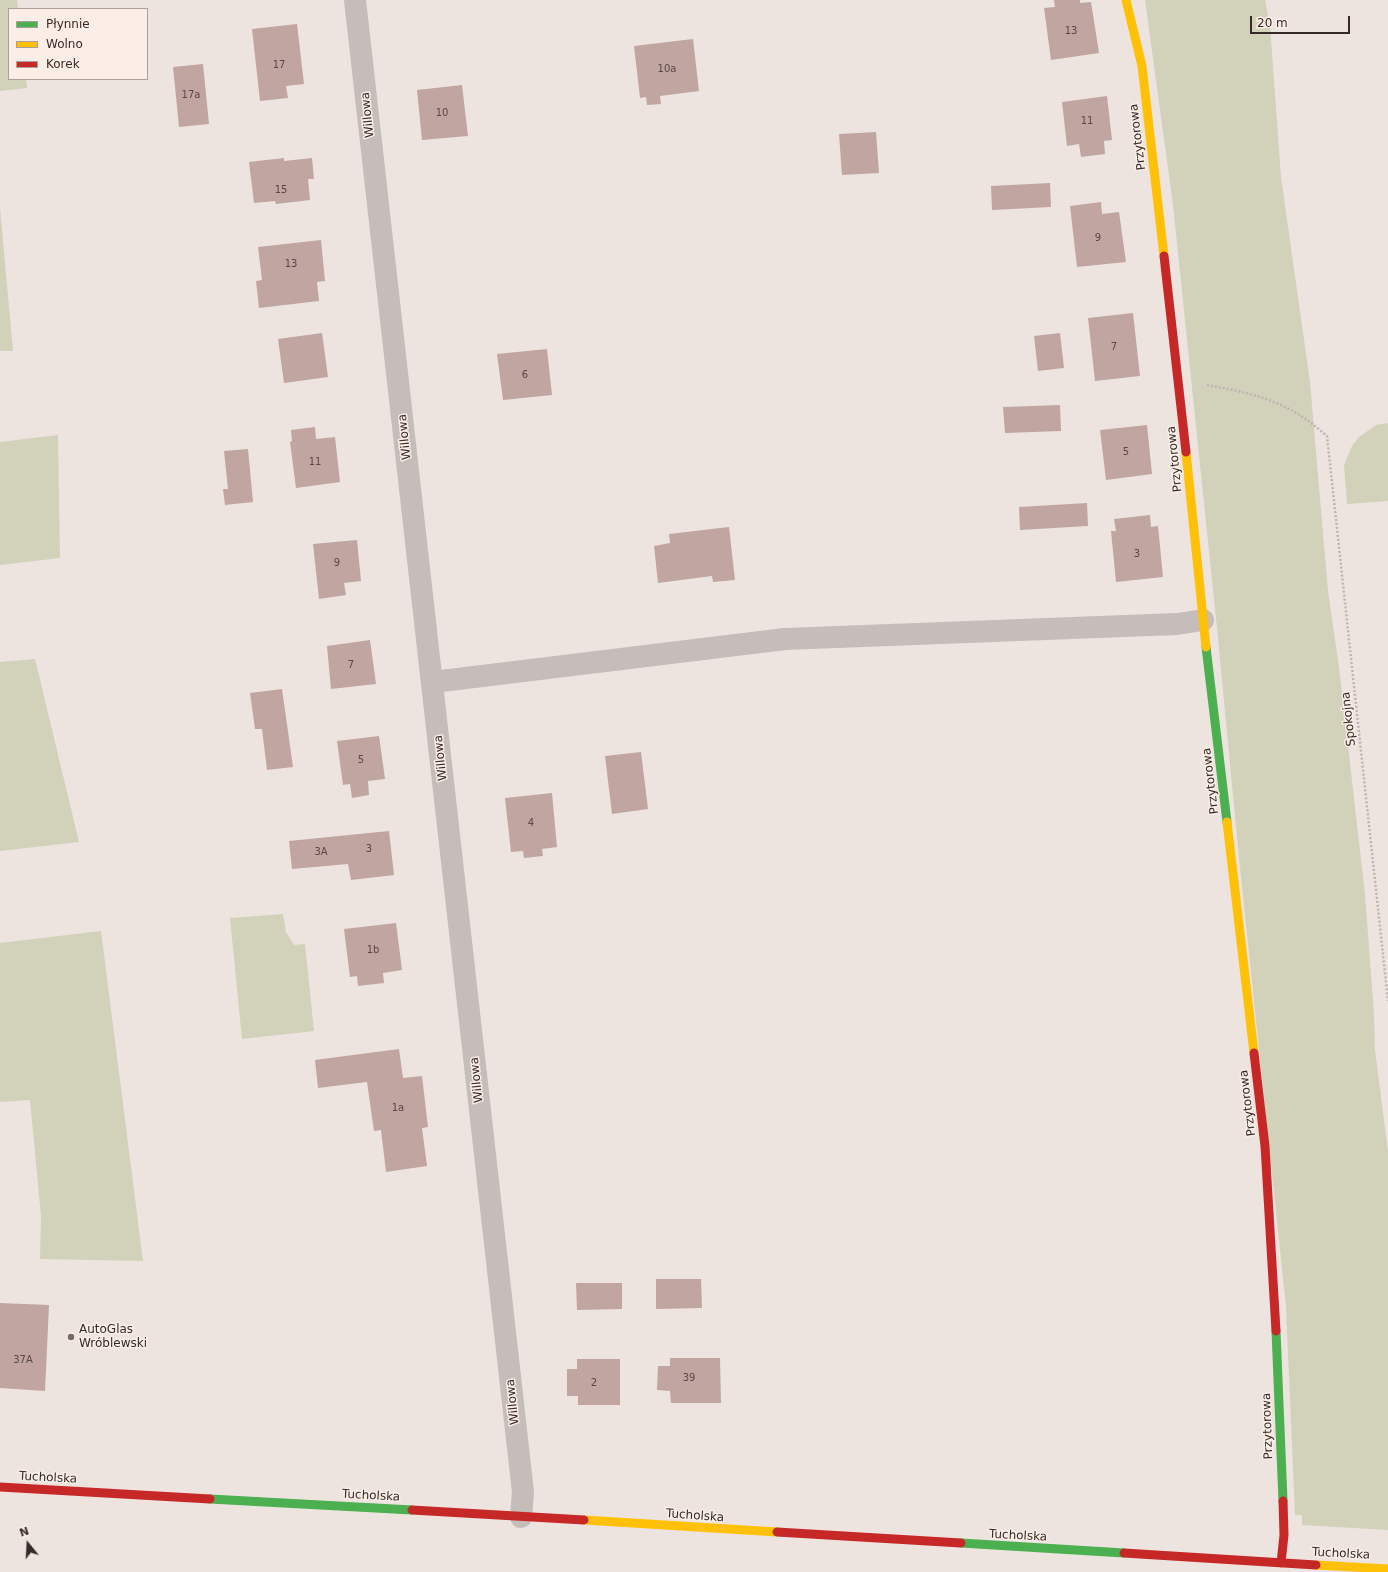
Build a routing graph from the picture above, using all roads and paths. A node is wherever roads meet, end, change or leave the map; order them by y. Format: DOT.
graph roads {
  1 [pos="355,0"];
  2 [pos="1126,0"];
  3 [pos="1179,381"];
  4 [pos="1203,620"];
  5 [pos="433,682"];
  6 [pos="1388,1001"];
  7 [pos="0,1487"];
  8 [pos="521,1517"];
  9 [pos="1281,1563"];
  10 [pos="1388,1569"];
  1 -- 5 [label="street, Willowa"];
  2 -- 3 [label="street, Przytorowa"];
  3 -- 4 [label="street, Przytorowa"];
  3 -- 6 [label="path, Spokojna"];
  4 -- 5 [label="street"];
  4 -- 9 [label="street, Przytorowa"];
  5 -- 8 [label="street, Willowa"];
  7 -- 8 [label="street, Tucholska"];
  8 -- 9 [label="street, Tucholska"];
  9 -- 10 [label="street, Tucholska"];
}
